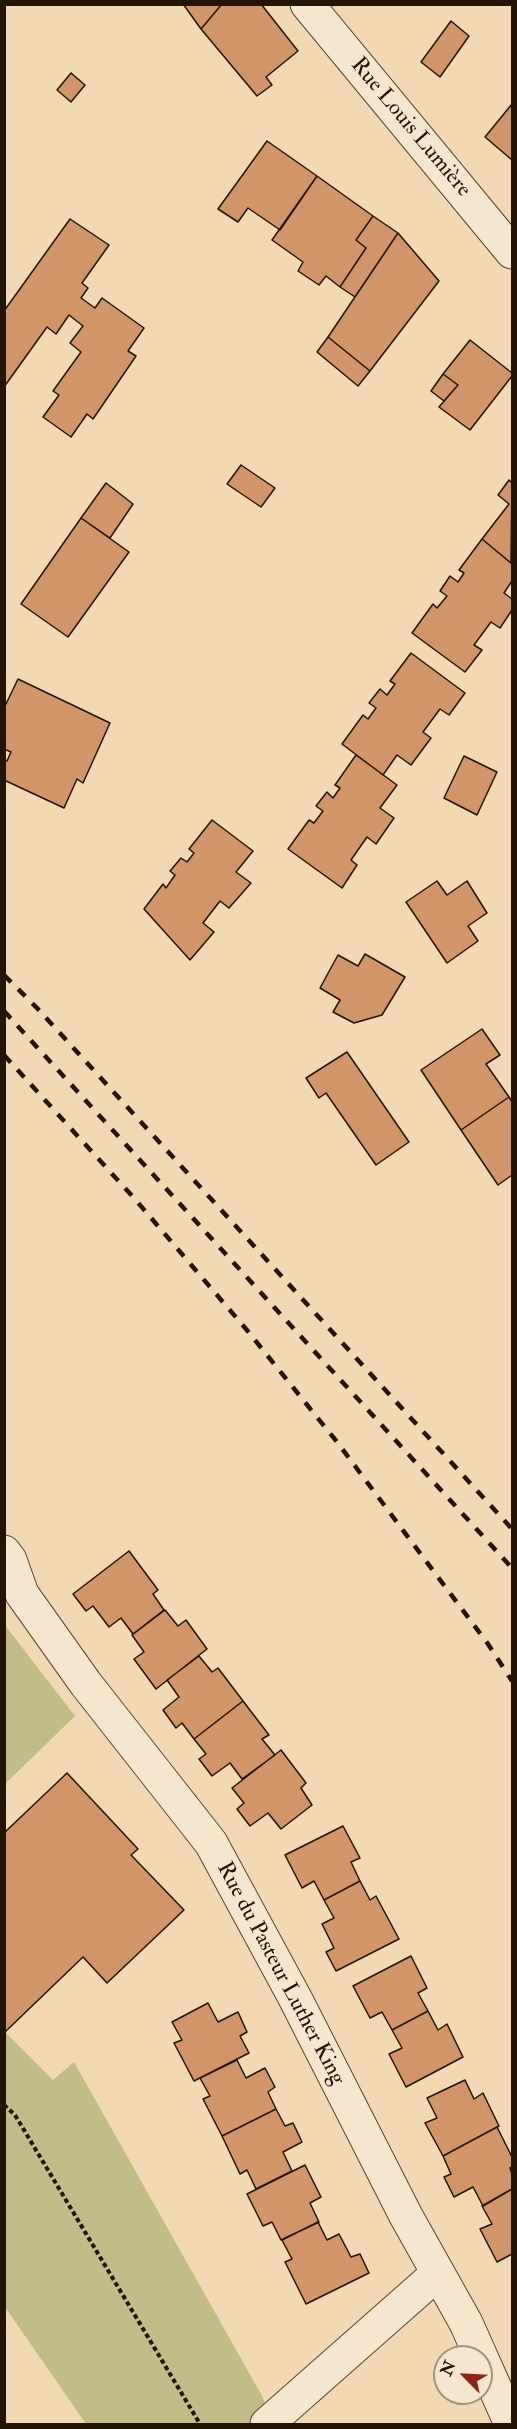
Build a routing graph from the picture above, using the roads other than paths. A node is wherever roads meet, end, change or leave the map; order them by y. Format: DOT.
graph roads {
  1 [pos="307,4"];
  2 [pos="513,252"];
  3 [pos="4,1552"];
  4 [pos="437,2274"];
  5 [pos="267,2424"];
  6 [pos="511,2424"];
  1 -- 2 [label="street, Rue Louis Lumière"];
  3 -- 4 [label="street, Rue du Pasteur Luther King"];
  4 -- 5 [label="street"];
  4 -- 6 [label="street, Rue du Pasteur Luther King"];
}
